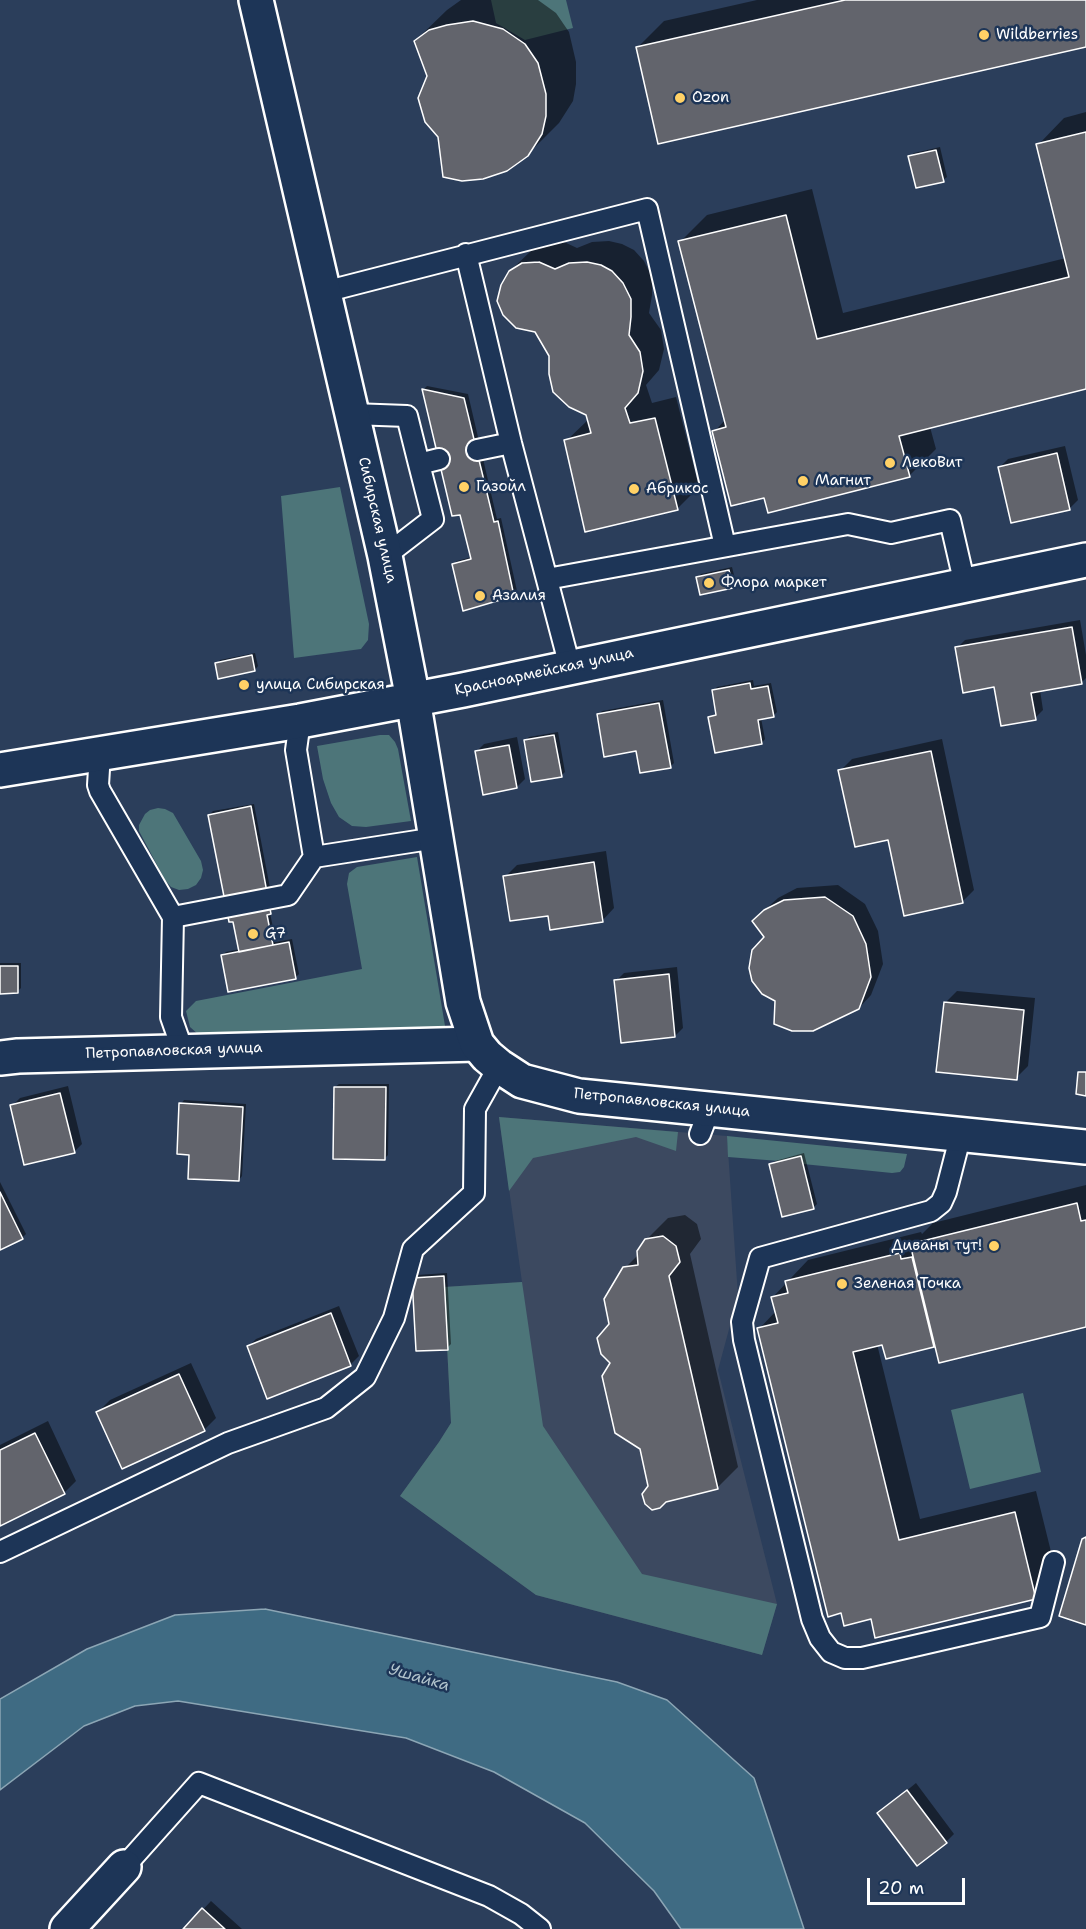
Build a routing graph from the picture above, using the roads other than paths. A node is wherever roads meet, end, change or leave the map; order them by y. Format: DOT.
graph roads {
  1 [pos="256,0"];
  2 [pos="466,254"];
  3 [pos="324,292"];
  4 [pos="352,414"];
  5 [pos="511,443"];
  6 [pos="477,450"];
  7 [pos="439,459"];
  8 [pos="419,464"];
  9 [pos="725,546"];
  10 [pos="386,556"];
  11 [pos="1086,560"];
  12 [pos="547,579"];
  13 [pos="965,585"];
  14 [pos="570,667"];
  15 [pos="413,699"];
  16 [pos="300,721"];
  17 [pos="100,753"];
  18 [pos="0,770"];
  19 [pos="436,838"];
  20 [pos="315,857"];
  21 [pos="174,917"];
  22 [pos="183,1051"];
  23 [pos="488,1055"];
  24 [pos="0,1058"];
  25 [pos="961,1134"];
  26 [pos="1086,1147"];
  27 [pos="0,1552"];
  28 [pos="1054,1562"];
  29 [pos="124,1867"];
  30 [pos="67,1929"];
  31 [pos="540,1929"];
  1 -- 3 [label="main road, Сибирская улица"];
  2 -- 3 [label="lane"];
  2 -- 5 [label="lane"];
  2 -- 9 [label="lane"];
  3 -- 4 [label="main road, Сибирская улица"];
  4 -- 8 [label="lane"];
  4 -- 10 [label="main road, Сибирская улица"];
  5 -- 6 [label="lane"];
  5 -- 12 [label="lane"];
  7 -- 8 [label="lane"];
  8 -- 10 [label="lane"];
  9 -- 12 [label="lane"];
  9 -- 13 [label="lane"];
  10 -- 15 [label="main road, Сибирская улица"];
  11 -- 13 [label="main road, Красноармейская улица"];
  12 -- 14 [label="lane"];
  13 -- 14 [label="main road, Красноармейская улица"];
  14 -- 15 [label="main road, Красноармейская улица"];
  15 -- 16 [label="main road, Красноармейская улица"];
  15 -- 19 [label="main road, Сибирская улица"];
  16 -- 17 [label="main road, Красноармейская улица"];
  16 -- 20 [label="lane"];
  17 -- 18 [label="main road, Красноармейская улица"];
  17 -- 21 [label="lane"];
  19 -- 20 [label="lane"];
  19 -- 23 [label="main road, Сибирская улица"];
  20 -- 21 [label="lane"];
  21 -- 22 [label="lane"];
  22 -- 23 [label="main road, Петропавловская улица"];
  22 -- 24 [label="main road, Петропавловская улица"];
  23 -- 25 [label="main road, Петропавловская улица"];
  23 -- 27 [label="lane"];
  25 -- 26 [label="main road, Петропавловская улица"];
  25 -- 28 [label="lane"];
  29 -- 30 [label="main road"];
  29 -- 31 [label="lane"];
}
